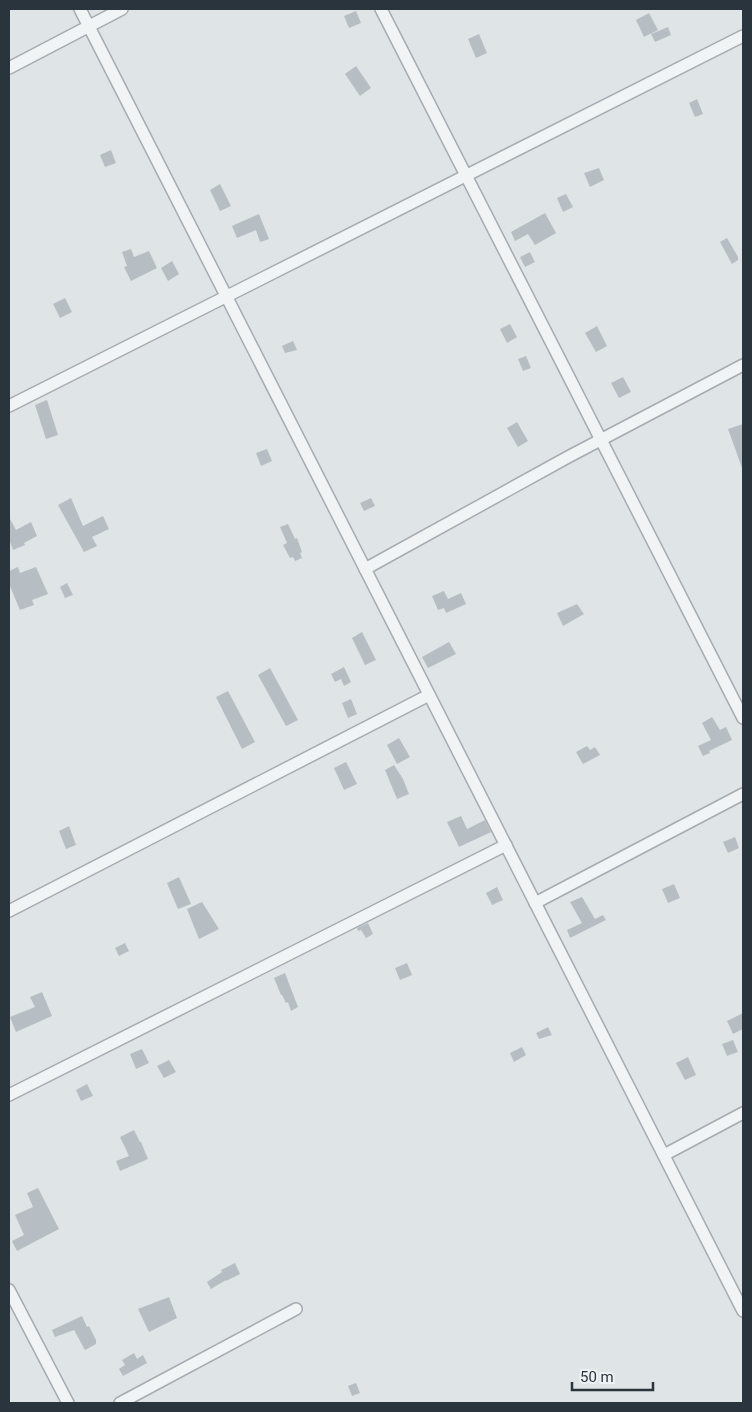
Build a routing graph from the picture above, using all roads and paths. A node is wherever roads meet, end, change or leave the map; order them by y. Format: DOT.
graph roads {
  1 [pos="80,9"];
  2 [pos="122,9"];
  3 [pos="381,9"];
  4 [pos="89,27"];
  5 [pos="743,36"];
  6 [pos="9,68"];
  7 [pos="466,176"];
  8 [pos="226,296"];
  9 [pos="743,365"];
  10 [pos="9,406"];
  11 [pos="601,440"];
  12 [pos="365,569"];
  13 [pos="429,695"];
  14 [pos="743,718"];
  15 [pos="743,794"];
  16 [pos="506,845"];
  17 [pos="535,903"];
  18 [pos="9,911"];
  19 [pos="9,1096"];
  20 [pos="743,1113"];
  21 [pos="664,1155"];
  22 [pos="9,1290"];
  23 [pos="296,1310"];
  24 [pos="743,1311"];
  25 [pos="68,1403"];
  26 [pos="120,1403"];
  1 -- 4 [label="street"];
  2 -- 4 [label="street"];
  3 -- 7 [label="street"];
  4 -- 6 [label="street"];
  4 -- 8 [label="street"];
  5 -- 7 [label="street"];
  7 -- 8 [label="street"];
  7 -- 11 [label="street"];
  8 -- 10 [label="street"];
  8 -- 12 [label="street"];
  9 -- 11 [label="street"];
  11 -- 12 [label="street"];
  11 -- 14 [label="street"];
  12 -- 13 [label="street"];
  13 -- 16 [label="street"];
  13 -- 18 [label="street"];
  15 -- 17 [label="street"];
  16 -- 17 [label="street"];
  16 -- 19 [label="street"];
  17 -- 21 [label="street"];
  20 -- 21 [label="street"];
  21 -- 24 [label="street"];
  22 -- 25 [label="street"];
  23 -- 26 [label="street"];
}
